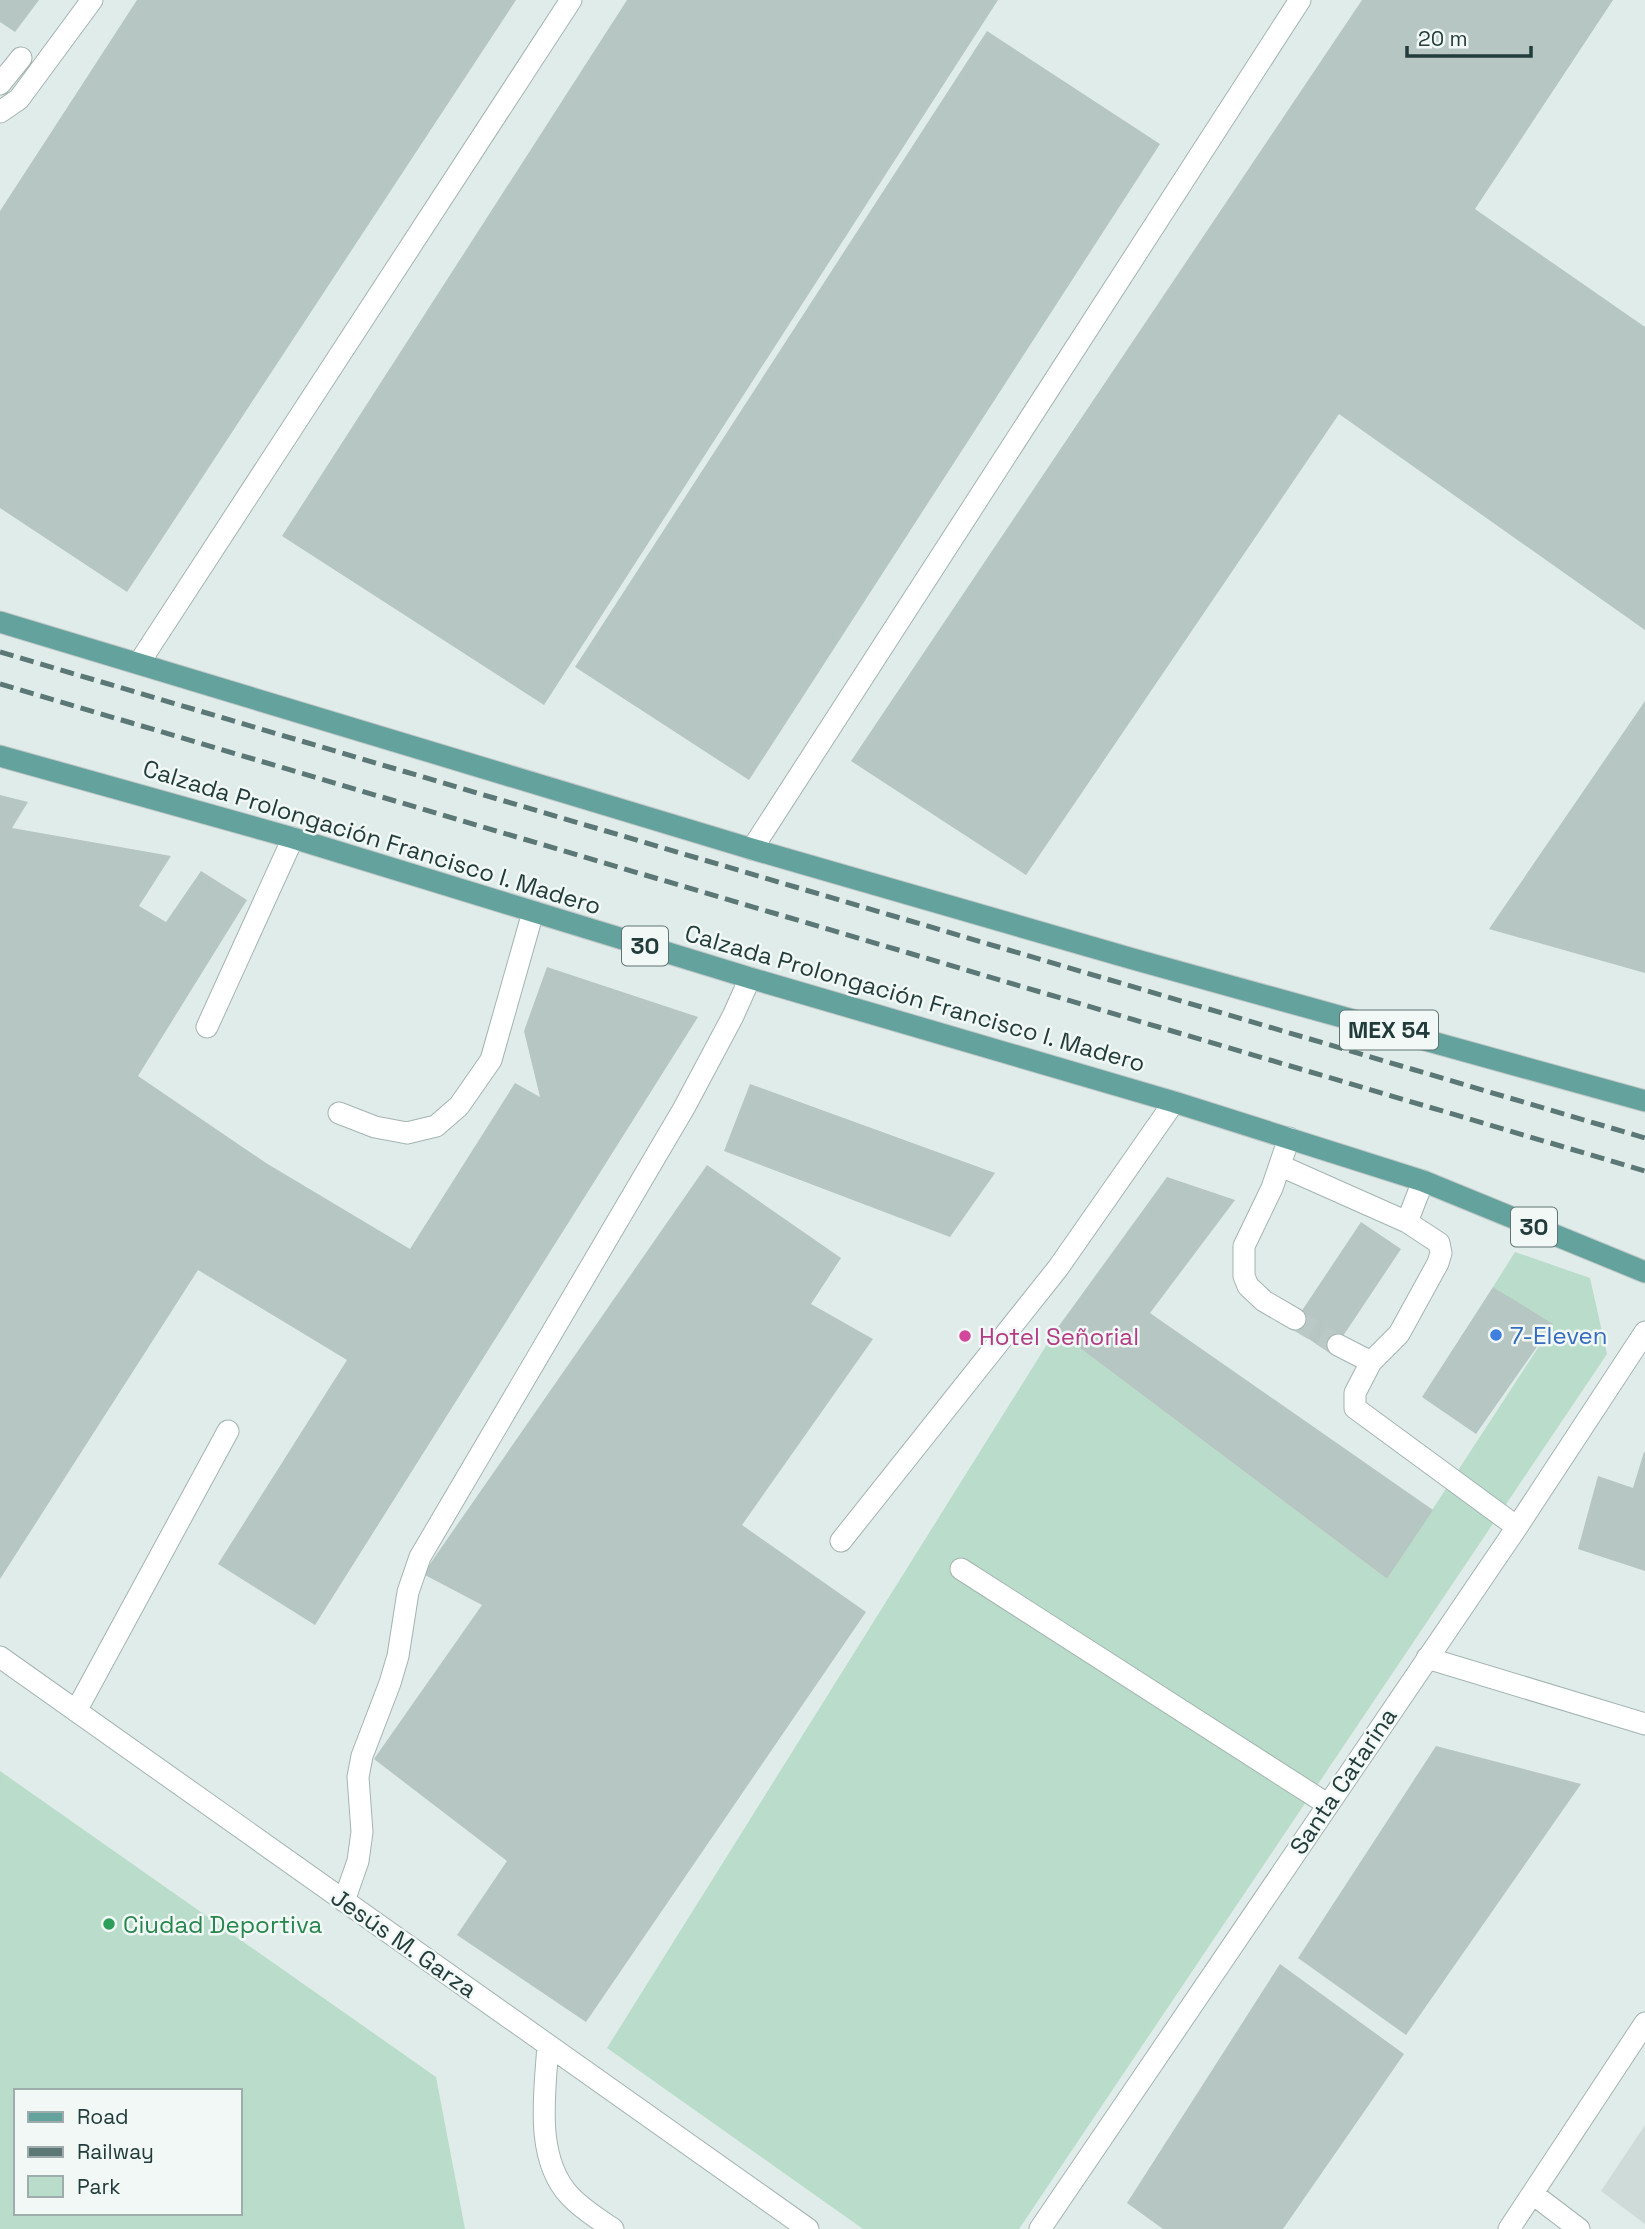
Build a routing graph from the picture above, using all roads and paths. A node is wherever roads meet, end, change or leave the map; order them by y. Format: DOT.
graph roads {
  1 [pos="92,0"];
  2 [pos="571,0"];
  3 [pos="1300,0"];
  4 [pos="21,58"];
  5 [pos="0,84"];
  6 [pos="0,112"];
  7 [pos="0,622"];
  8 [pos="139,663"];
  9 [pos="0,755"];
  10 [pos="293,838"];
  11 [pos="752,849"];
  12 [pos="533,912"];
  13 [pos="750,978"];
  14 [pos="207,1027"];
  15 [pos="1645,1101"];
  16 [pos="1174,1102"];
  17 [pos="338,1113"];
  18 [pos="1289,1138"];
  19 [pos="1281,1166"];
  20 [pos="1423,1181"];
  21 [pos="1407,1222"];
  22 [pos="1645,1272"];
  23 [pos="1295,1319"];
  24 [pos="1645,1332"];
  25 [pos="1338,1345"];
  26 [pos="1371,1362"];
  27 [pos="228,1431"];
  28 [pos="1517,1527"];
  29 [pos="841,1541"];
  30 [pos="961,1569"];
  31 [pos="0,1657"];
  32 [pos="1427,1658"];
  33 [pos="76,1711"];
  34 [pos="1645,1724"];
  35 [pos="1327,1804"];
  36 [pos="344,1901"];
  37 [pos="1645,2023"];
  38 [pos="548,2045"];
  39 [pos="1532,2194"];
  40 [pos="613,2229"];
  41 [pos="808,2229"];
  42 [pos="1040,2229"];
  43 [pos="1509,2229"];
  44 [pos="1579,2229"];
  1 -- 6 [label="street"];
  2 -- 8 [label="street"];
  3 -- 11 [label="street"];
  4 -- 5 [label="street"];
  7 -- 8 [label="main road"];
  8 -- 11 [label="main road"];
  9 -- 10 [label="main road, Calzada Prolongación Francisco I. Madero / 30"];
  10 -- 12 [label="main road, Calzada Prolongación Francisco I. Madero / 30"];
  10 -- 14 [label="street"];
  11 -- 15 [label="main road, MEX 54"];
  12 -- 13 [label="main road, Calzada Prolongación Francisco I. Madero / 30"];
  12 -- 17 [label="street"];
  13 -- 16 [label="main road, Calzada Prolongación Francisco I. Madero / 30"];
  13 -- 36 [label="street"];
  16 -- 18 [label="main road, Calzada Prolongación Francisco I. Madero / 30"];
  16 -- 29 [label="street"];
  18 -- 19 [label="street"];
  18 -- 20 [label="main road, Calzada Prolongación Francisco I. Madero / 30"];
  19 -- 21 [label="street"];
  19 -- 23 [label="street"];
  20 -- 21 [label="street"];
  20 -- 22 [label="main road, Calzada Prolongación Francisco I. Madero / 30"];
  21 -- 26 [label="street"];
  24 -- 28 [label="street, Santa Catarina"];
  25 -- 26 [label="street"];
  26 -- 28 [label="street"];
  27 -- 33 [label="street"];
  28 -- 32 [label="street, Santa Catarina"];
  30 -- 35 [label="street"];
  31 -- 33 [label="street, Jesús M. Garza"];
  32 -- 34 [label="street"];
  32 -- 35 [label="street, Santa Catarina"];
  33 -- 36 [label="street, Jesús M. Garza"];
  35 -- 42 [label="street, Santa Catarina"];
  36 -- 38 [label="street, Jesús M. Garza"];
  37 -- 39 [label="street"];
  38 -- 40 [label="street"];
  38 -- 41 [label="street, Jesús M. Garza"];
  39 -- 43 [label="street"];
  39 -- 44 [label="street"];
}
